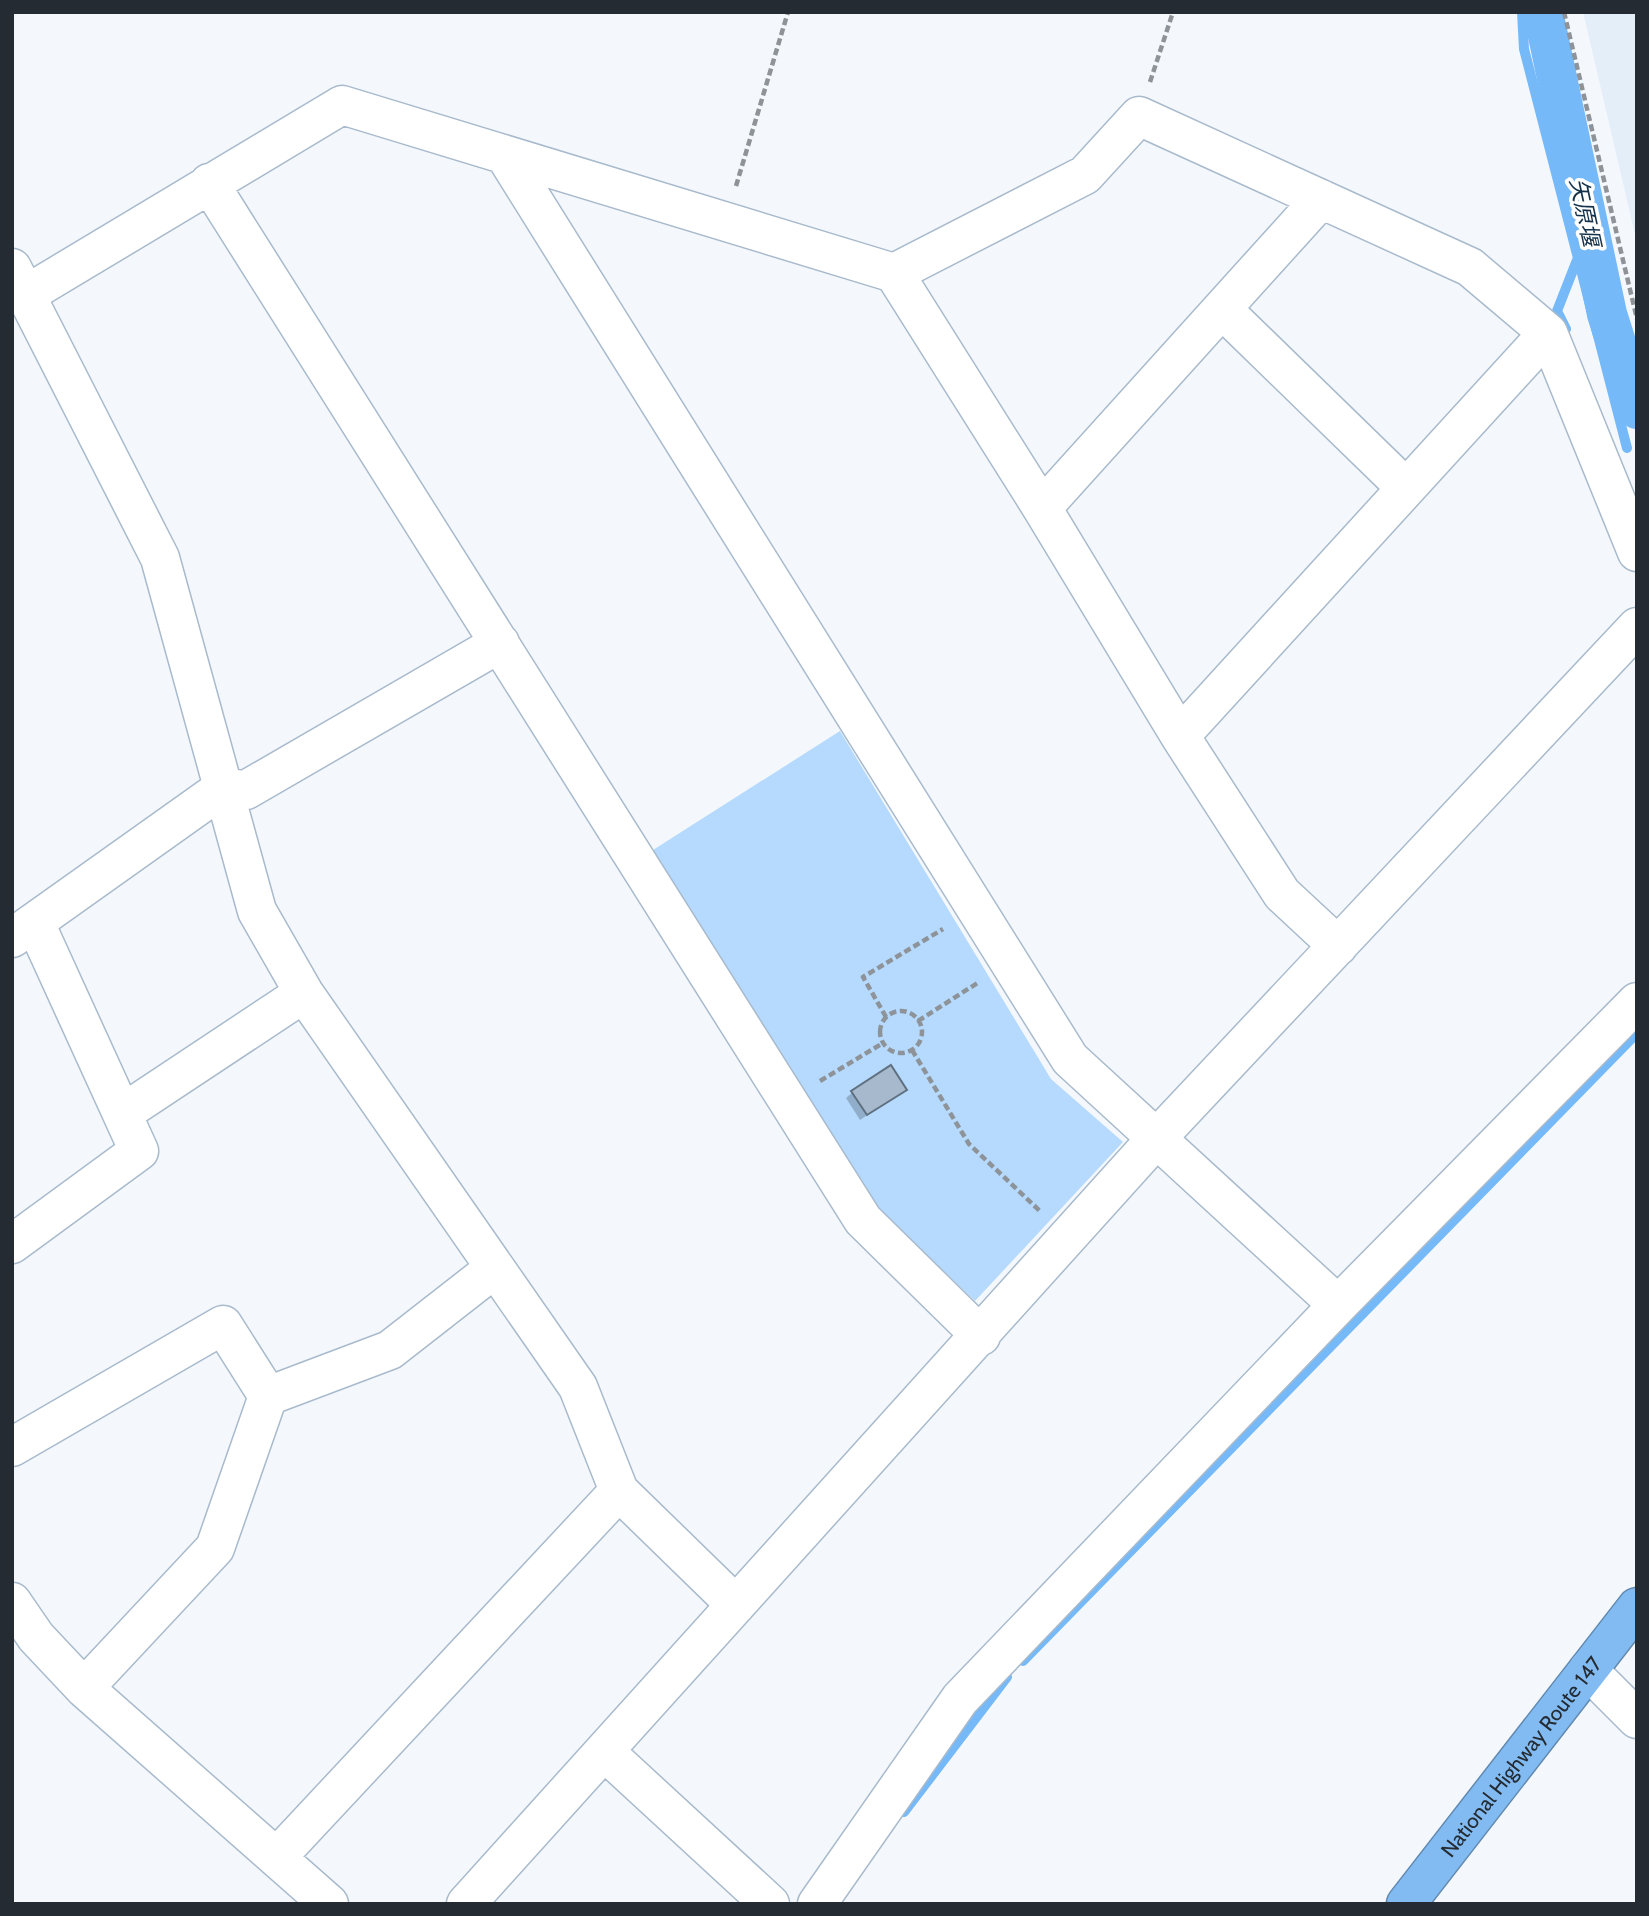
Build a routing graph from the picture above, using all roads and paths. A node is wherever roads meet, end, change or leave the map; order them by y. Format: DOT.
graph roads {
  1 [pos="788,12"];
  2 [pos="1173,12"];
  3 [pos="1564,12"];
  4 [pos="1139,116"];
  5 [pos="506,157"];
  6 [pos="209,183"];
  7 [pos="1321,199"];
  8 [pos="725,222"];
  9 [pos="894,273"];
  10 [pos="20,281"];
  11 [pos="1222,309"];
  12 [pos="1637,319"];
  13 [pos="1548,333"];
  14 [pos="1406,488"];
  15 [pos="1042,508"];
  16 [pos="1637,552"];
  17 [pos="1637,627"];
  18 [pos="500,643"];
  19 [pos="1180,736"];
  20 [pos="223,788"];
  21 [pos="976,909"];
  22 [pos="23,930"];
  23 [pos="1338,946"];
  24 [pos="975,970"];
  25 [pos="304,993"];
  26 [pos="1637,1002"];
  27 [pos="886,1017"];
  28 [pos="918,1021"];
  29 [pos="883,1043"];
  30 [pos="912,1050"];
  31 [pos="809,1088"];
  32 [pos="123,1113"];
  33 [pos="1155,1140"];
  34 [pos="1045,1215"];
  35 [pos="12,1244"];
  36 [pos="495,1268"];
  37 [pos="1338,1305"];
  38 [pos="982,1336"];
  39 [pos="268,1396"];
  40 [pos="12,1447"];
  41 [pos="619,1491"];
  42 [pos="12,1602"];
  43 [pos="736,1605"];
  44 [pos="1637,1607"];
  45 [pos="1588,1670"];
  46 [pos="84,1688"];
  47 [pos="1637,1719"];
  48 [pos="605,1752"];
  49 [pos="277,1857"];
  50 [pos="330,1904"];
  51 [pos="466,1904"];
  52 [pos="770,1904"];
  53 [pos="817,1904"];
  54 [pos="1406,1904"];
  1 -- 8 [label="path"];
  2 -- 4 [label="path"];
  3 -- 12 [label="path"];
  4 -- 7 [label="street"];
  4 -- 9 [label="street"];
  5 -- 6 [label="street"];
  5 -- 8 [label="street"];
  5 -- 21 [label="street"];
  6 -- 10 [label="street"];
  6 -- 18 [label="street"];
  7 -- 11 [label="street"];
  7 -- 13 [label="street"];
  8 -- 9 [label="street"];
  9 -- 15 [label="street"];
  10 -- 20 [label="street"];
  11 -- 14 [label="street"];
  11 -- 15 [label="street"];
  13 -- 14 [label="street"];
  13 -- 16 [label="street"];
  14 -- 19 [label="street"];
  15 -- 19 [label="street"];
  17 -- 23 [label="street"];
  18 -- 20 [label="street"];
  18 -- 38 [label="street"];
  19 -- 23 [label="street"];
  20 -- 22 [label="street"];
  20 -- 25 [label="street"];
  21 -- 27 [label="path"];
  21 -- 33 [label="street"];
  22 -- 32 [label="street"];
  23 -- 33 [label="street"];
  24 -- 28 [label="path"];
  25 -- 32 [label="street"];
  25 -- 36 [label="street"];
  26 -- 37 [label="street"];
  27 -- 28 [label="path"];
  27 -- 29 [label="path"];
  28 -- 30 [label="path"];
  29 -- 30 [label="path"];
  29 -- 31 [label="path"];
  30 -- 34 [label="path"];
  32 -- 35 [label="street"];
  33 -- 37 [label="street"];
  33 -- 38 [label="street"];
  36 -- 39 [label="street"];
  36 -- 41 [label="street"];
  37 -- 53 [label="street"];
  38 -- 43 [label="street"];
  39 -- 40 [label="street"];
  39 -- 46 [label="street"];
  41 -- 43 [label="street"];
  41 -- 49 [label="street"];
  42 -- 46 [label="street"];
  43 -- 48 [label="street"];
  44 -- 45 [label="highway, National Highway Route 147"];
  45 -- 47 [label="street"];
  45 -- 54 [label="highway, National Highway Route 147"];
  46 -- 49 [label="street"];
  48 -- 51 [label="street"];
  48 -- 52 [label="street"];
  49 -- 50 [label="street"];
}
